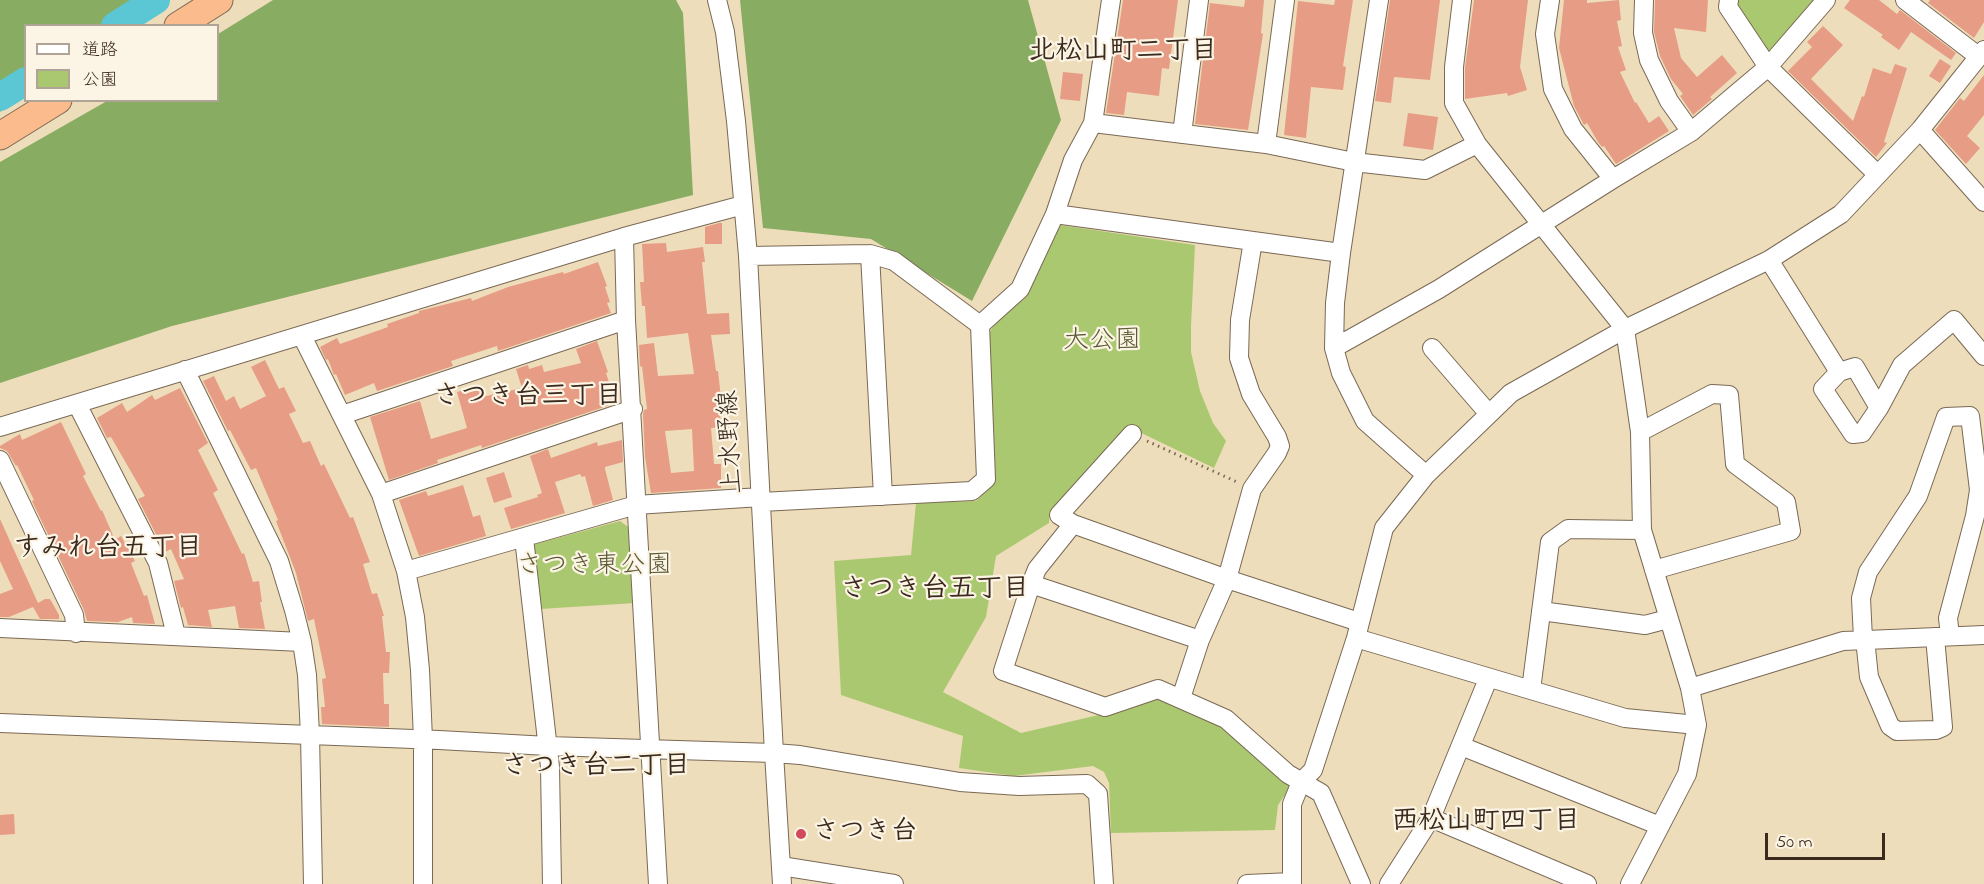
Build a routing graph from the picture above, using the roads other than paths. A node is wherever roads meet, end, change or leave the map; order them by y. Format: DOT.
graph roads {
  1 [pos="219,0"];
  2 [pos="717,0"];
  3 [pos="1112,0"];
  4 [pos="1199,0"];
  5 [pos="1286,0"];
  6 [pos="1379,0"];
  7 [pos="1462,0"];
  8 [pos="1550,0"];
  9 [pos="1644,0"];
  10 [pos="1729,0"];
  11 [pos="1826,0"];
  12 [pos="1905,0"];
  13 [pos="181,24"];
  14 [pos="1981,53"];
  15 [pos="1768,67"];
  16 [pos="55,102"];
  17 [pos="1093,123"];
  18 [pos="1920,130"];
  19 [pos="1691,132"];
  20 [pos="1182,134"];
  21 [pos="0,136"];
  22 [pos="1266,144"];
  23 [pos="1478,144"];
  24 [pos="1354,162"];
  25 [pos="1877,174"];
  26 [pos="1612,179"];
  27 [pos="1984,202"];
  28 [pos="743,205"];
  29 [pos="1055,214"];
  30 [pos="1542,225"];
  31 [pos="624,237"];
  32 [pos="1253,241"];
  33 [pos="1341,253"];
  34 [pos="870,254"];
  35 [pos="748,256"];
  36 [pos="1769,260"];
  37 [pos="626,320"];
  38 [pos="980,325"];
  39 [pos="1625,329"];
  40 [pos="302,336"];
  41 [pos="1334,348"];
  42 [pos="1432,348"];
  43 [pos="1984,356"];
  44 [pos="185,370"];
  45 [pos="1839,372"];
  46 [pos="77,404"];
  47 [pos="1879,408"];
  48 [pos="633,409"];
  49 [pos="1489,414"];
  50 [pos="342,415"];
  51 [pos="0,427"];
  52 [pos="1640,432"];
  53 [pos="1132,434"];
  54 [pos="0,460"];
  55 [pos="1426,475"];
  56 [pos="381,494"];
  57 [pos="883,496"];
  58 [pos="761,499"];
  59 [pos="636,505"];
  60 [pos="1073,524"];
  61 [pos="1642,530"];
  62 [pos="524,538"];
  63 [pos="1654,570"];
  64 [pos="406,571"];
  65 [pos="1227,579"];
  66 [pos="1030,584"];
  67 [pos="1541,611"];
  68 [pos="1668,620"];
  69 [pos="0,628"];
  70 [pos="1357,630"];
  71 [pos="76,633"];
  72 [pos="176,635"];
  73 [pos="1984,635"];
  74 [pos="1942,636"];
  75 [pos="1864,639"];
  76 [pos="1200,640"];
  77 [pos="302,642"];
  78 [pos="1488,679"];
  79 [pos="1690,688"];
  80 [pos="1531,690"];
  81 [pos="1181,698"];
  82 [pos="0,723"];
  83 [pos="1697,725"];
  84 [pos="310,735"];
  85 [pos="423,739"];
  86 [pos="548,746"];
  87 [pos="1461,746"];
  88 [pos="650,749"];
  89 [pos="774,753"];
  90 [pos="1301,782"];
  91 [pos="1431,818"];
  92 [pos="1660,826"];
  93 [pos="782,875"];
  94 [pos="1292,883"];
  95 [pos="313,884"];
  96 [pos="423,884"];
  97 [pos="552,884"];
  98 [pos="658,884"];
  99 [pos="894,884"];
  100 [pos="1104,884"];
  101 [pos="1247,884"];
  102 [pos="1361,884"];
  103 [pos="1389,884"];
  104 [pos="1587,884"];
  105 [pos="1630,884"];
  1 -- 13 [label="highway"];
  2 -- 28 [label="street, 上水野線"];
  3 -- 17 [label="street"];
  4 -- 20 [label="street"];
  5 -- 22 [label="street"];
  6 -- 24 [label="street"];
  7 -- 23 [label="street"];
  8 -- 26 [label="street"];
  9 -- 19 [label="street"];
  10 -- 15 [label="street"];
  11 -- 15 [label="street"];
  12 -- 14 [label="street"];
  14 -- 18 [label="street"];
  15 -- 19 [label="street"];
  15 -- 25 [label="street"];
  16 -- 21 [label="highway"];
  17 -- 20 [label="street"];
  17 -- 29 [label="street"];
  18 -- 25 [label="street"];
  18 -- 27 [label="street"];
  19 -- 26 [label="street"];
  20 -- 22 [label="street"];
  22 -- 24 [label="street"];
  23 -- 24 [label="street"];
  23 -- 30 [label="street"];
  24 -- 33 [label="street"];
  25 -- 36 [label="street"];
  26 -- 30 [label="street"];
  28 -- 31 [label="street"];
  28 -- 35 [label="street, 上水野線"];
  29 -- 32 [label="street"];
  29 -- 38 [label="street"];
  30 -- 39 [label="street"];
  30 -- 41 [label="street"];
  31 -- 37 [label="street"];
  31 -- 40 [label="street"];
  32 -- 33 [label="street"];
  32 -- 65 [label="street"];
  33 -- 41 [label="street"];
  34 -- 35 [label="street"];
  34 -- 38 [label="street"];
  34 -- 57 [label="street"];
  35 -- 58 [label="street, 上水野線"];
  36 -- 39 [label="street"];
  36 -- 45 [label="street"];
  37 -- 48 [label="street"];
  37 -- 50 [label="street"];
  38 -- 57 [label="street"];
  39 -- 49 [label="street"];
  39 -- 52 [label="street"];
  40 -- 44 [label="street"];
  40 -- 50 [label="street"];
  41 -- 55 [label="street"];
  42 -- 49 [label="street"];
  43 -- 47 [label="street"];
  44 -- 46 [label="street"];
  44 -- 77 [label="street"];
  45 -- 47 [label="street"];
  45 -- 47 [label="street"];
  46 -- 51 [label="street"];
  46 -- 72 [label="street"];
  48 -- 56 [label="street"];
  48 -- 59 [label="street"];
  49 -- 55 [label="street"];
  50 -- 56 [label="street"];
  52 -- 61 [label="street"];
  52 -- 63 [label="street"];
  53 -- 60 [label="street"];
  54 -- 71 [label="street"];
  55 -- 70 [label="street"];
  56 -- 64 [label="street"];
  57 -- 58 [label="street"];
  58 -- 59 [label="street"];
  58 -- 89 [label="street, 上水野線"];
  59 -- 62 [label="street"];
  59 -- 88 [label="street"];
  60 -- 65 [label="street"];
  60 -- 66 [label="street"];
  61 -- 63 [label="street"];
  61 -- 67 [label="street"];
  62 -- 64 [label="street"];
  62 -- 86 [label="street"];
  63 -- 68 [label="street"];
  64 -- 85 [label="street"];
  65 -- 70 [label="street"];
  65 -- 76 [label="street"];
  66 -- 76 [label="street"];
  66 -- 81 [label="street"];
  67 -- 68 [label="street"];
  67 -- 80 [label="street"];
  68 -- 79 [label="street"];
  69 -- 71 [label="street"];
  70 -- 78 [label="street"];
  70 -- 90 [label="street"];
  71 -- 72 [label="street"];
  72 -- 77 [label="street"];
  73 -- 74 [label="street"];
  74 -- 75 [label="street"];
  74 -- 75 [label="street"];
  74 -- 75 [label="street"];
  75 -- 79 [label="street"];
  76 -- 81 [label="street"];
  77 -- 84 [label="street"];
  78 -- 80 [label="street"];
  78 -- 87 [label="street"];
  79 -- 83 [label="street"];
  80 -- 83 [label="street"];
  81 -- 90 [label="street"];
  82 -- 84 [label="street"];
  83 -- 92 [label="street"];
  84 -- 85 [label="street"];
  84 -- 95 [label="street"];
  85 -- 86 [label="street"];
  85 -- 96 [label="street"];
  86 -- 88 [label="street"];
  86 -- 97 [label="street"];
  87 -- 91 [label="street"];
  87 -- 92 [label="street"];
  88 -- 89 [label="street"];
  88 -- 98 [label="street"];
  89 -- 93 [label="street, 上水野線"];
  89 -- 100 [label="street"];
  90 -- 94 [label="street"];
  90 -- 102 [label="street"];
  91 -- 103 [label="street"];
  91 -- 104 [label="street"];
  92 -- 105 [label="street"];
  93 -- 99 [label="street"];
  94 -- 101 [label="street"];
}
